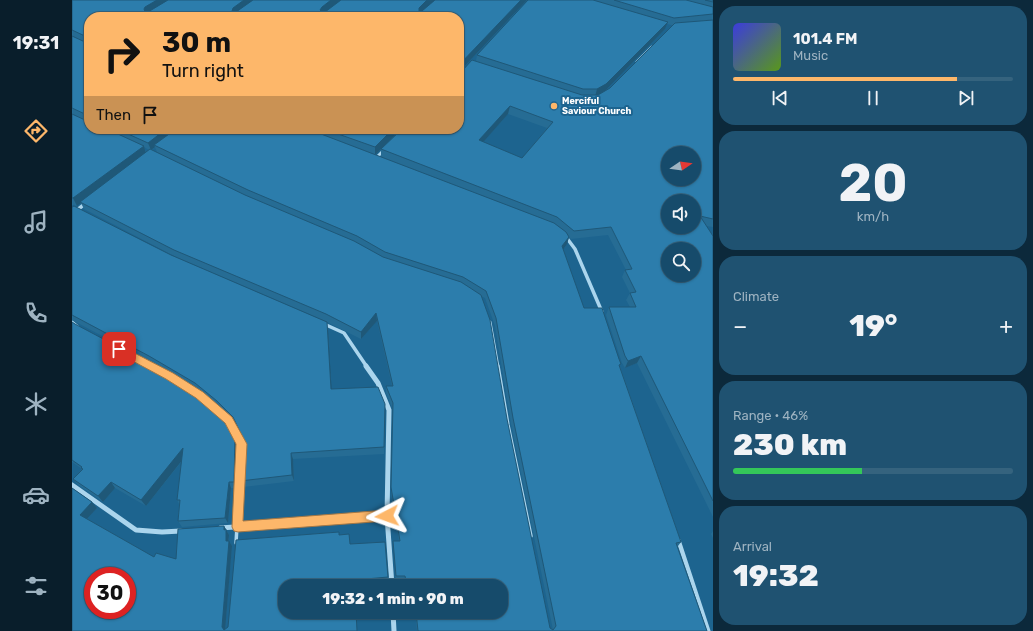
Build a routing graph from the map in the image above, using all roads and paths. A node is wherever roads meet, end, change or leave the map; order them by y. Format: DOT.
graph roads {
  1 [pos="655,44"];
  2 [pos="634,65"];
  3 [pos="390,143"];
  4 [pos="369,155"];
  5 [pos="376,158"];
  6 [pos="383,160"];
  7 [pos="90,200"];
  8 [pos="72,207"];
  9 [pos="77,210"];
  10 [pos="84,213"];
  11 [pos="72,214"];
  12 [pos="560,232"];
  13 [pos="489,320"];
  14 [pos="316,321"];
  15 [pos="605,321"];
  16 [pos="72,322"];
  17 [pos="81,329"];
  18 [pos="187,387"];
  19 [pos="72,485"];
  20 [pos="387,516"];
  21 [pos="238,527"];
  22 [pos="215,528"];
  23 [pos="184,530"];
  24 [pos="676,536"];
  25 [pos="531,539"];
  26 [pos="235,549"];
  27 [pos="392,579"];
  28 [pos="393,619"];
  29 [pos="394,631"];
  30 [pos="708,631"];
  1 -- 2 [label="street"];
  3 -- 5 [label="street"];
  4 -- 5 [label="street"];
  5 -- 6 [label="street"];
  7 -- 9 [label="street"];
  8 -- 9 [label="street"];
  9 -- 10 [label="street"];
  9 -- 11 [label="street"];
  12 -- 15 [label="street"];
  13 -- 25 [label="lane"];
  14 -- 20 [label="street"];
  16 -- 17 [label="lane"];
  18 -- 21 [label="lane"];
  19 -- 23 [label="street"];
  20 -- 21 [label="street"];
  20 -- 27 [label="street"];
  21 -- 22 [label="street"];
  21 -- 26 [label="lane"];
  24 -- 30 [label="street"];
  28 -- 29 [label="street"];
}
